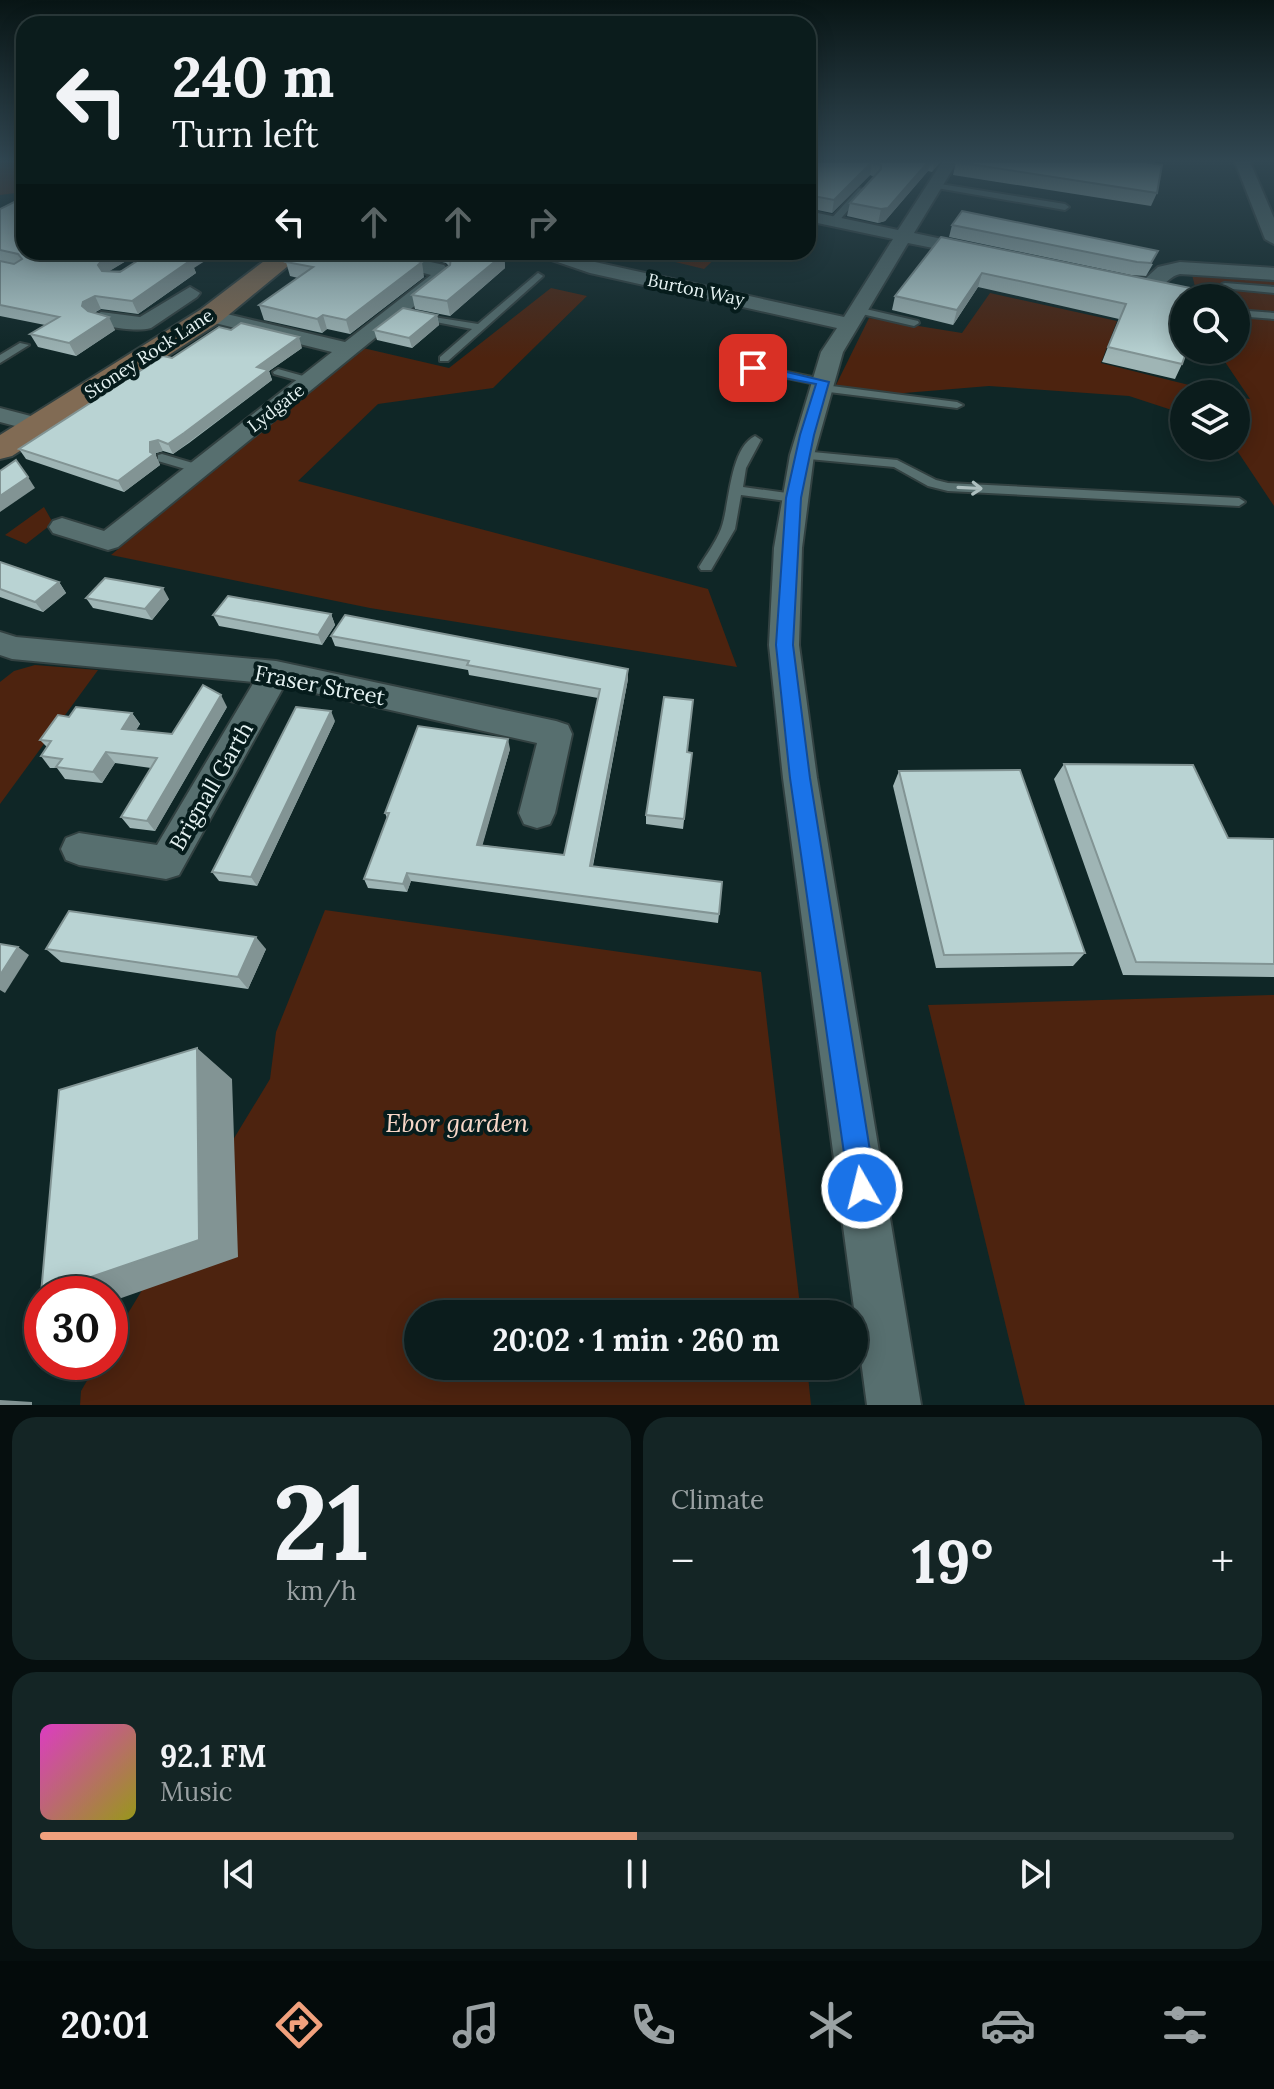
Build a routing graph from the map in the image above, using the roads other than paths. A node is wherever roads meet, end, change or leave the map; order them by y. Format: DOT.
graph roads {
  1 [pos="859,228"];
  2 [pos="909,228"];
  3 [pos="903,237"];
  4 [pos="997,256"];
  5 [pos="282,260"];
  6 [pos="404,260"];
  7 [pos="569,260"];
  8 [pos="1274,274"];
  9 [pos="538,276"];
  10 [pos="1102,277"];
  11 [pos="1222,278"];
  12 [pos="1224,284"];
  13 [pos="1274,290"];
  14 [pos="190,293"];
  15 [pos="398,312"];
  16 [pos="1250,314"];
  17 [pos="210,316"];
  18 [pos="1274,316"];
  19 [pos="852,317"];
  20 [pos="101,318"];
  21 [pos="914,323"];
  22 [pos="479,327"];
  23 [pos="24,345"];
  24 [pos="350,350"];
  25 [pos="444,359"];
  26 [pos="0,360"];
  27 [pos="753,368"];
  28 [pos="278,372"];
  29 [pos="310,381"];
  30 [pos="822,385"];
  31 [pos="957,405"];
  32 [pos="0,415"];
  33 [pos="38,425"];
  34 [pos="755,440"];
  35 [pos="0,449"];
  36 [pos="802,455"];
  37 [pos="162,458"];
  38 [pos="199,469"];
  39 [pos="736,490"];
  40 [pos="794,498"];
  41 [pos="1239,502"];
  42 [pos="62,527"];
  43 [pos="706,567"];
  44 [pos="4,651"];
  45 [pos="276,673"];
  46 [pos="537,813"];
  47 [pos="79,849"];
  48 [pos="894,1405"];
  1 -- 3 [label="street"];
  2 -- 3 [label="street"];
  3 -- 4 [label="street"];
  3 -- 19 [label="street"];
  5 -- 17 [label="street, Stoney Rock Lane"];
  6 -- 15 [label="street, Lydgate"];
  7 -- 19 [label="street, Burton Way"];
  8 -- 11 [label="street"];
  9 -- 22 [label="lane"];
  10 -- 11 [label="street"];
  11 -- 12 [label="lane"];
  11 -- 13 [label="lane"];
  14 -- 20 [label="street"];
  15 -- 22 [label="lane"];
  15 -- 24 [label="street, Lydgate"];
  16 -- 18 [label="lane"];
  17 -- 24 [label="street"];
  17 -- 33 [label="street, Stoney Rock Lane"];
  19 -- 21 [label="lane"];
  19 -- 30 [label="street"];
  22 -- 25 [label="lane"];
  23 -- 26 [label="lane"];
  24 -- 29 [label="street, Lydgate"];
  27 -- 30 [label="lane"];
  28 -- 29 [label="lane"];
  29 -- 38 [label="street, Lydgate"];
  30 -- 31 [label="lane"];
  30 -- 36 [label="street"];
  32 -- 33 [label="street"];
  33 -- 35 [label="street, Stoney Rock Lane"];
  34 -- 39 [label="lane"];
  36 -- 40 [label="street"];
  36 -- 41 [label="lane, one-way"];
  37 -- 38 [label="lane"];
  38 -- 42 [label="street, Lydgate"];
  39 -- 40 [label="lane"];
  39 -- 43 [label="lane"];
  40 -- 48 [label="street"];
  44 -- 45 [label="street, Fraser Street"];
  45 -- 46 [label="street, Fraser Street"];
  45 -- 47 [label="street, Brignall Garth"];
}
